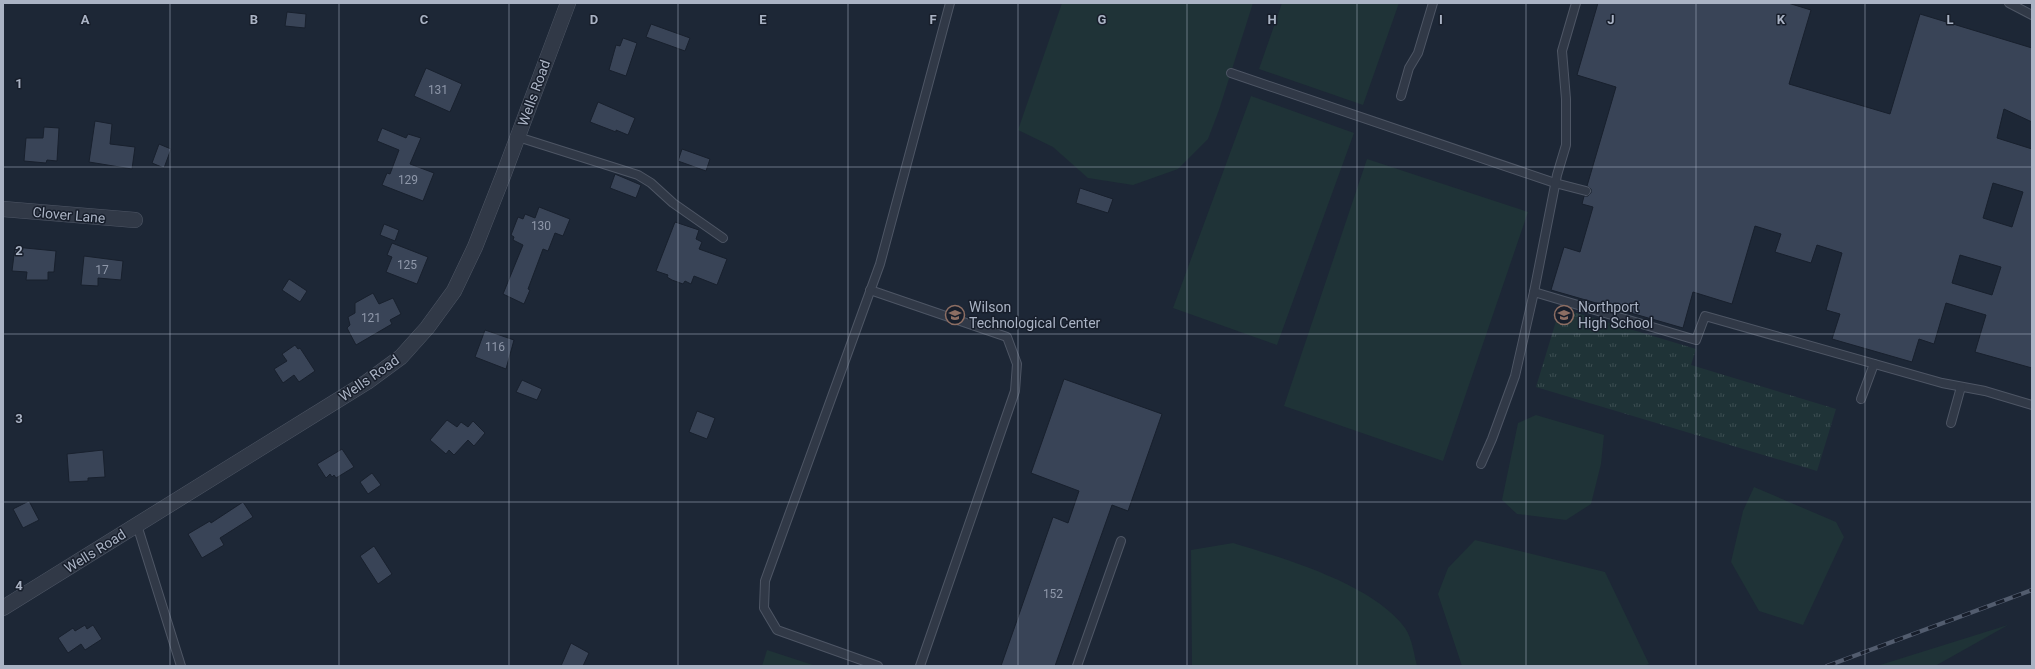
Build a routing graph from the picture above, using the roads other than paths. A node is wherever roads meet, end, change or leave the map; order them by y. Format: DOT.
graph roads {
  1 [pos="568,3"];
  2 [pos="950,3"];
  3 [pos="1434,3"];
  4 [pos="1576,3"];
  5 [pos="2009,3"];
  6 [pos="2032,15"];
  7 [pos="1231,72"];
  8 [pos="1401,96"];
  9 [pos="518,137"];
  10 [pos="1555,183"];
  11 [pos="1586,191"];
  12 [pos="3,209"];
  13 [pos="135,220"];
  14 [pos="723,238"];
  15 [pos="870,290"];
  16 [pos="1534,292"];
  17 [pos="1874,364"];
  18 [pos="1961,387"];
  19 [pos="1861,399"];
  20 [pos="2032,405"];
  21 [pos="1950,423"];
  22 [pos="1481,464"];
  23 [pos="137,525"];
  24 [pos="1121,540"];
  25 [pos="3,608"];
  26 [pos="181,666"];
  27 [pos="878,666"];
  28 [pos="920,666"];
  29 [pos="1077,666"];
  1 -- 9 [label="street, Wells Road"];
  2 -- 15 [label="lane"];
  3 -- 8 [label="lane"];
  4 -- 10 [label="lane"];
  5 -- 6 [label="lane"];
  7 -- 10 [label="lane"];
  9 -- 14 [label="lane"];
  9 -- 23 [label="street, Wells Road"];
  10 -- 11 [label="lane"];
  10 -- 16 [label="lane"];
  12 -- 13 [label="street, Clover Lane"];
  15 -- 27 [label="lane"];
  15 -- 28 [label="lane"];
  16 -- 17 [label="lane"];
  16 -- 22 [label="lane"];
  17 -- 18 [label="lane"];
  17 -- 19 [label="lane"];
  18 -- 20 [label="lane"];
  18 -- 21 [label="lane"];
  23 -- 25 [label="street, Wells Road"];
  23 -- 26 [label="lane"];
  24 -- 29 [label="lane"];
}
